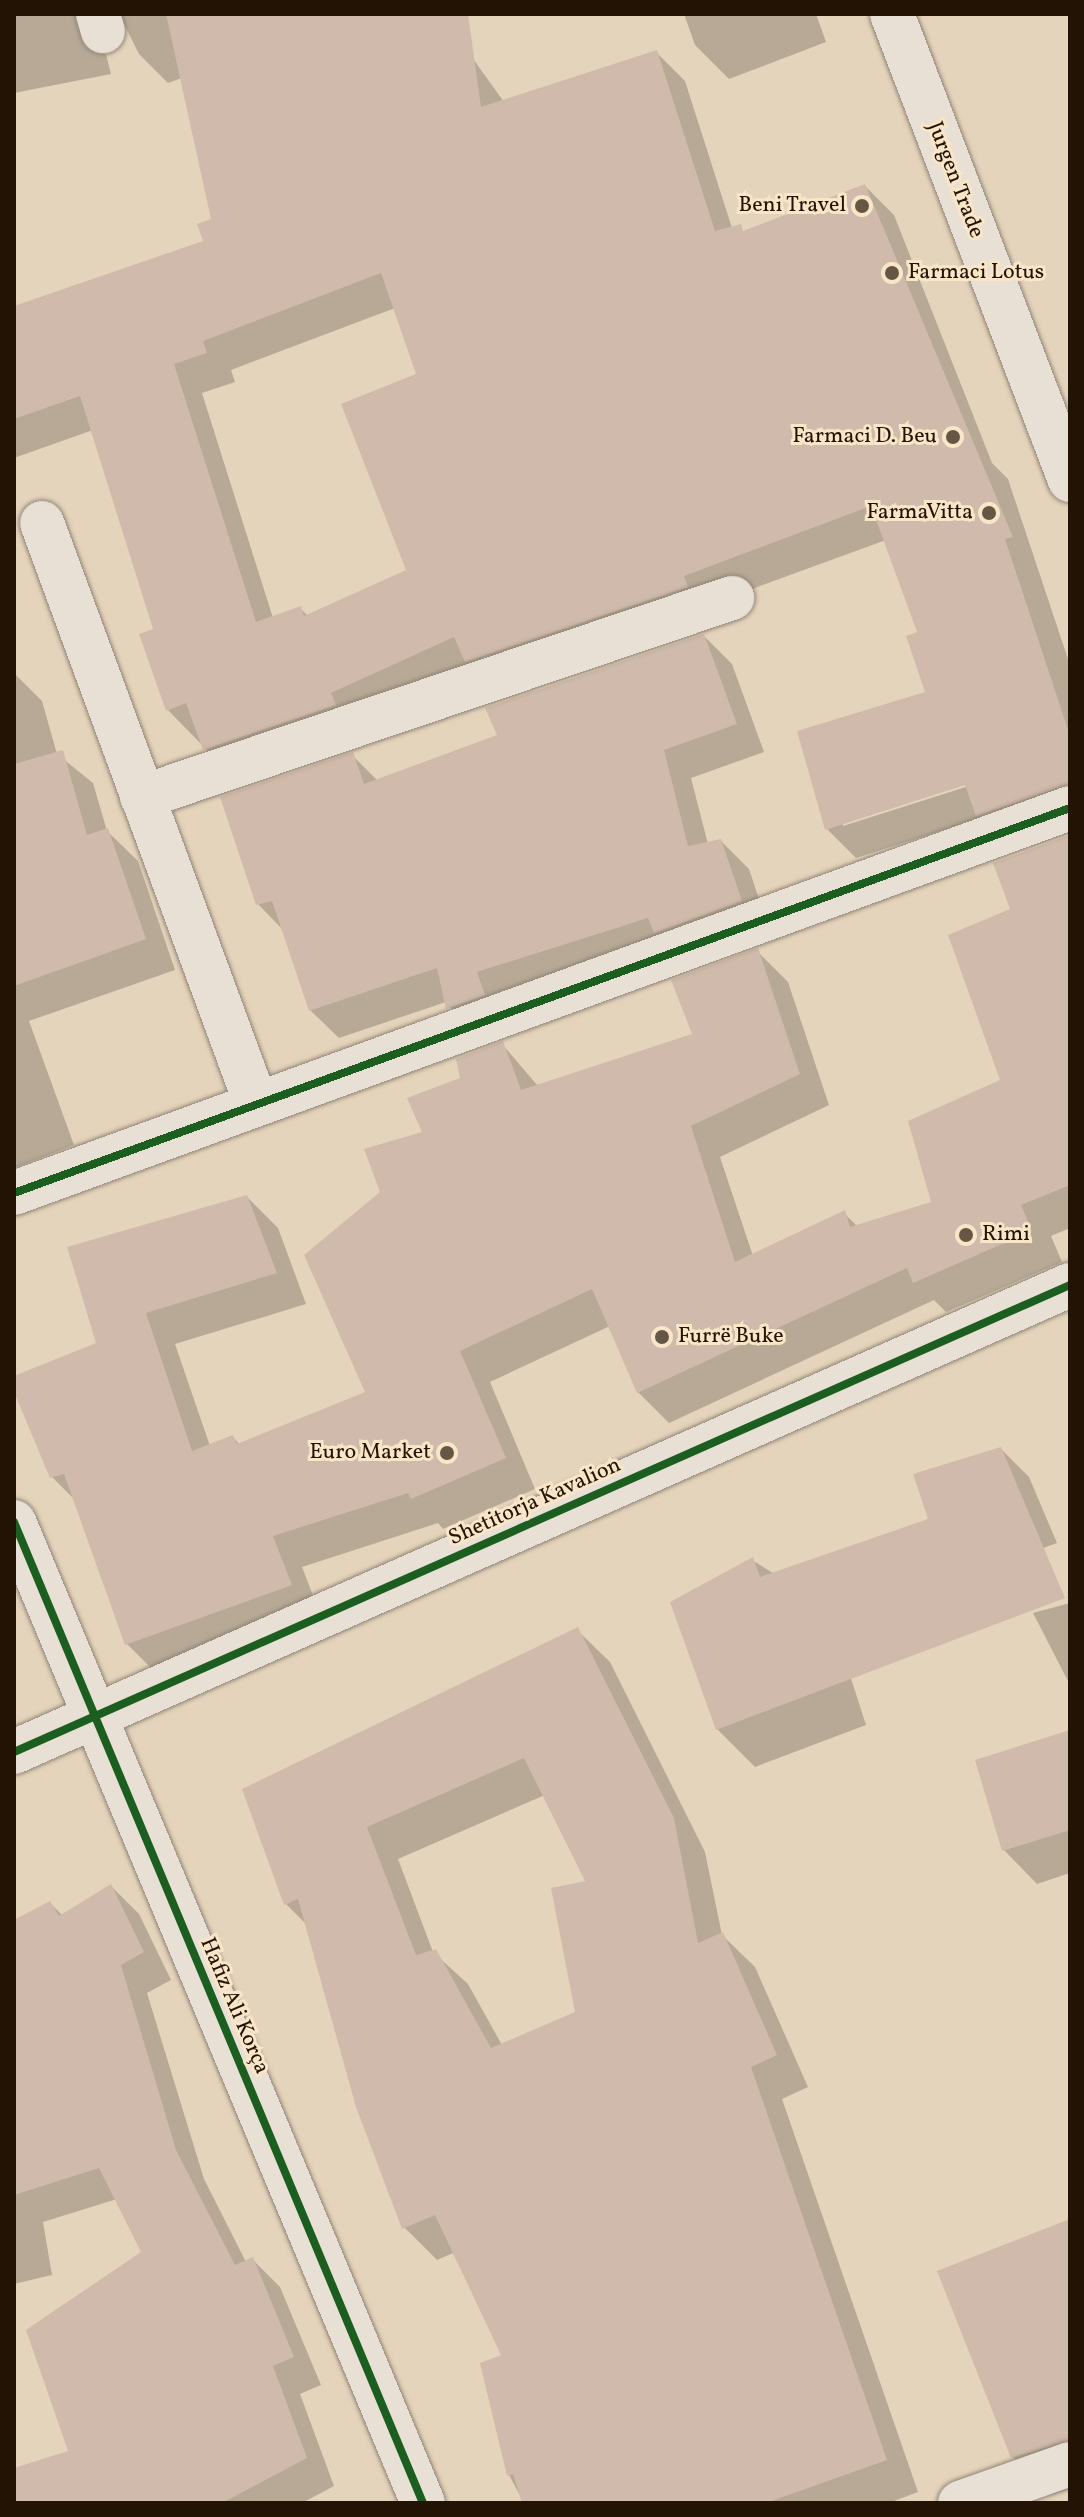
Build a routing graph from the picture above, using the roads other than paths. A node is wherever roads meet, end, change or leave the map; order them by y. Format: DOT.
graph roads {
  1 [pos="892,14"];
  2 [pos="1070,480"];
  3 [pos="42,523"];
  4 [pos="732,598"];
  5 [pos="142,797"];
  6 [pos="1070,808"];
  7 [pos="255,1101"];
  8 [pos="14,1193"];
  9 [pos="1070,1285"];
  10 [pos="14,1522"];
  11 [pos="93,1717"];
  12 [pos="14,1752"];
  13 [pos="1070,2464"];
  14 [pos="423,2503"];
  15 [pos="960,2503"];
  1 -- 2 [label="street, Jurgen Trade"];
  3 -- 5 [label="street"];
  4 -- 5 [label="street"];
  5 -- 7 [label="street"];
  6 -- 7 [label="street"];
  7 -- 8 [label="street"];
  9 -- 11 [label="street, Shetitorja Kavalion"];
  10 -- 11 [label="street, Hafiz Ali Korça"];
  11 -- 12 [label="street, Shetitorja Kavalion"];
  11 -- 14 [label="street, Hafiz Ali Korça"];
  13 -- 15 [label="street"];
}
